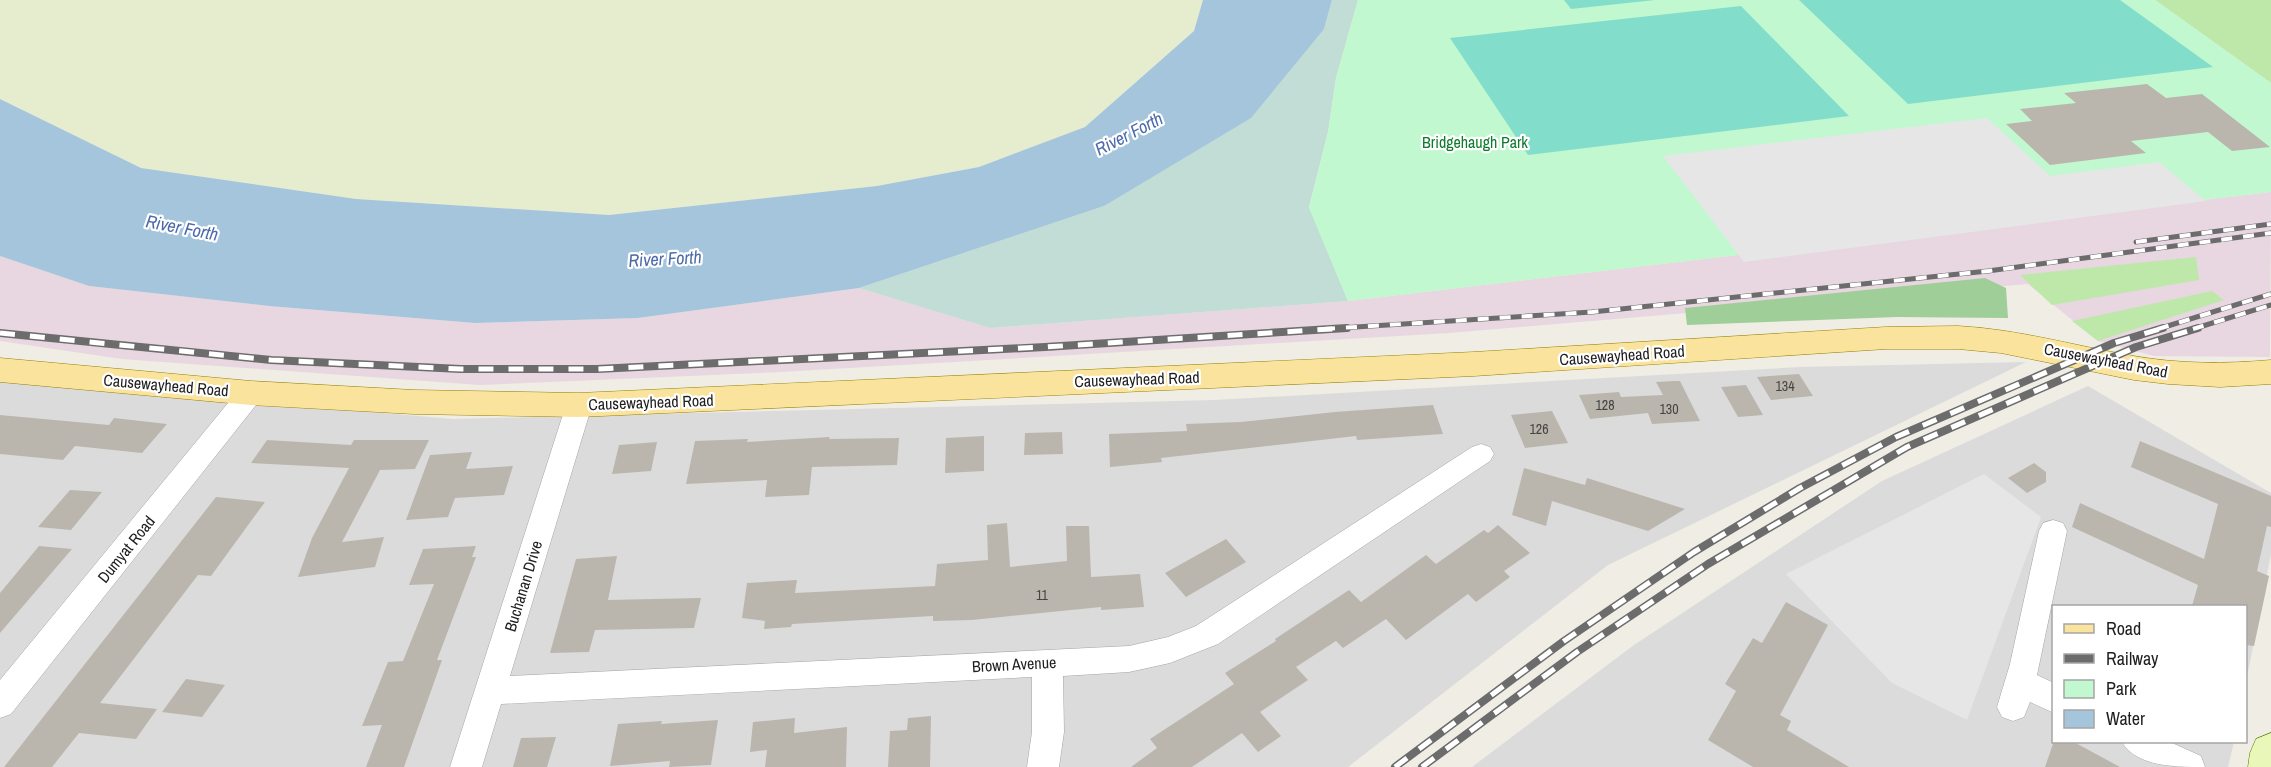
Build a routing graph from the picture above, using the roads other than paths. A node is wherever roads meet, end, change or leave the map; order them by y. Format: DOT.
graph roads {
  1 [pos="0,370"];
  2 [pos="2271,372"];
  3 [pos="252,393"];
  4 [pos="579,405"];
  5 [pos="1481,454"];
  6 [pos="2053,531"];
  7 [pos="1047,663"];
  8 [pos="490,691"];
  9 [pos="2052,699"];
  10 [pos="0,704"];
  11 [pos="2142,743"];
  12 [pos="2271,753"];
  13 [pos="466,767"];
  14 [pos="1042,767"];
  15 [pos="2189,767"];
  16 [pos="2269,767"];
  1 -- 3 [label="main road, Causewayhead Road"];
  2 -- 4 [label="main road, Causewayhead Road"];
  3 -- 4 [label="main road, Causewayhead Road"];
  3 -- 10 [label="street, Dumyat Road"];
  4 -- 8 [label="street, Buchanan Drive"];
  5 -- 7 [label="street, Brown Avenue"];
  6 -- 9 [label="street"];
  7 -- 8 [label="street, Brown Avenue"];
  7 -- 14 [label="street"];
  8 -- 13 [label="street, Buchanan Drive"];
  11 -- 15 [label="street"];
  12 -- 16 [label="main road"];
}
